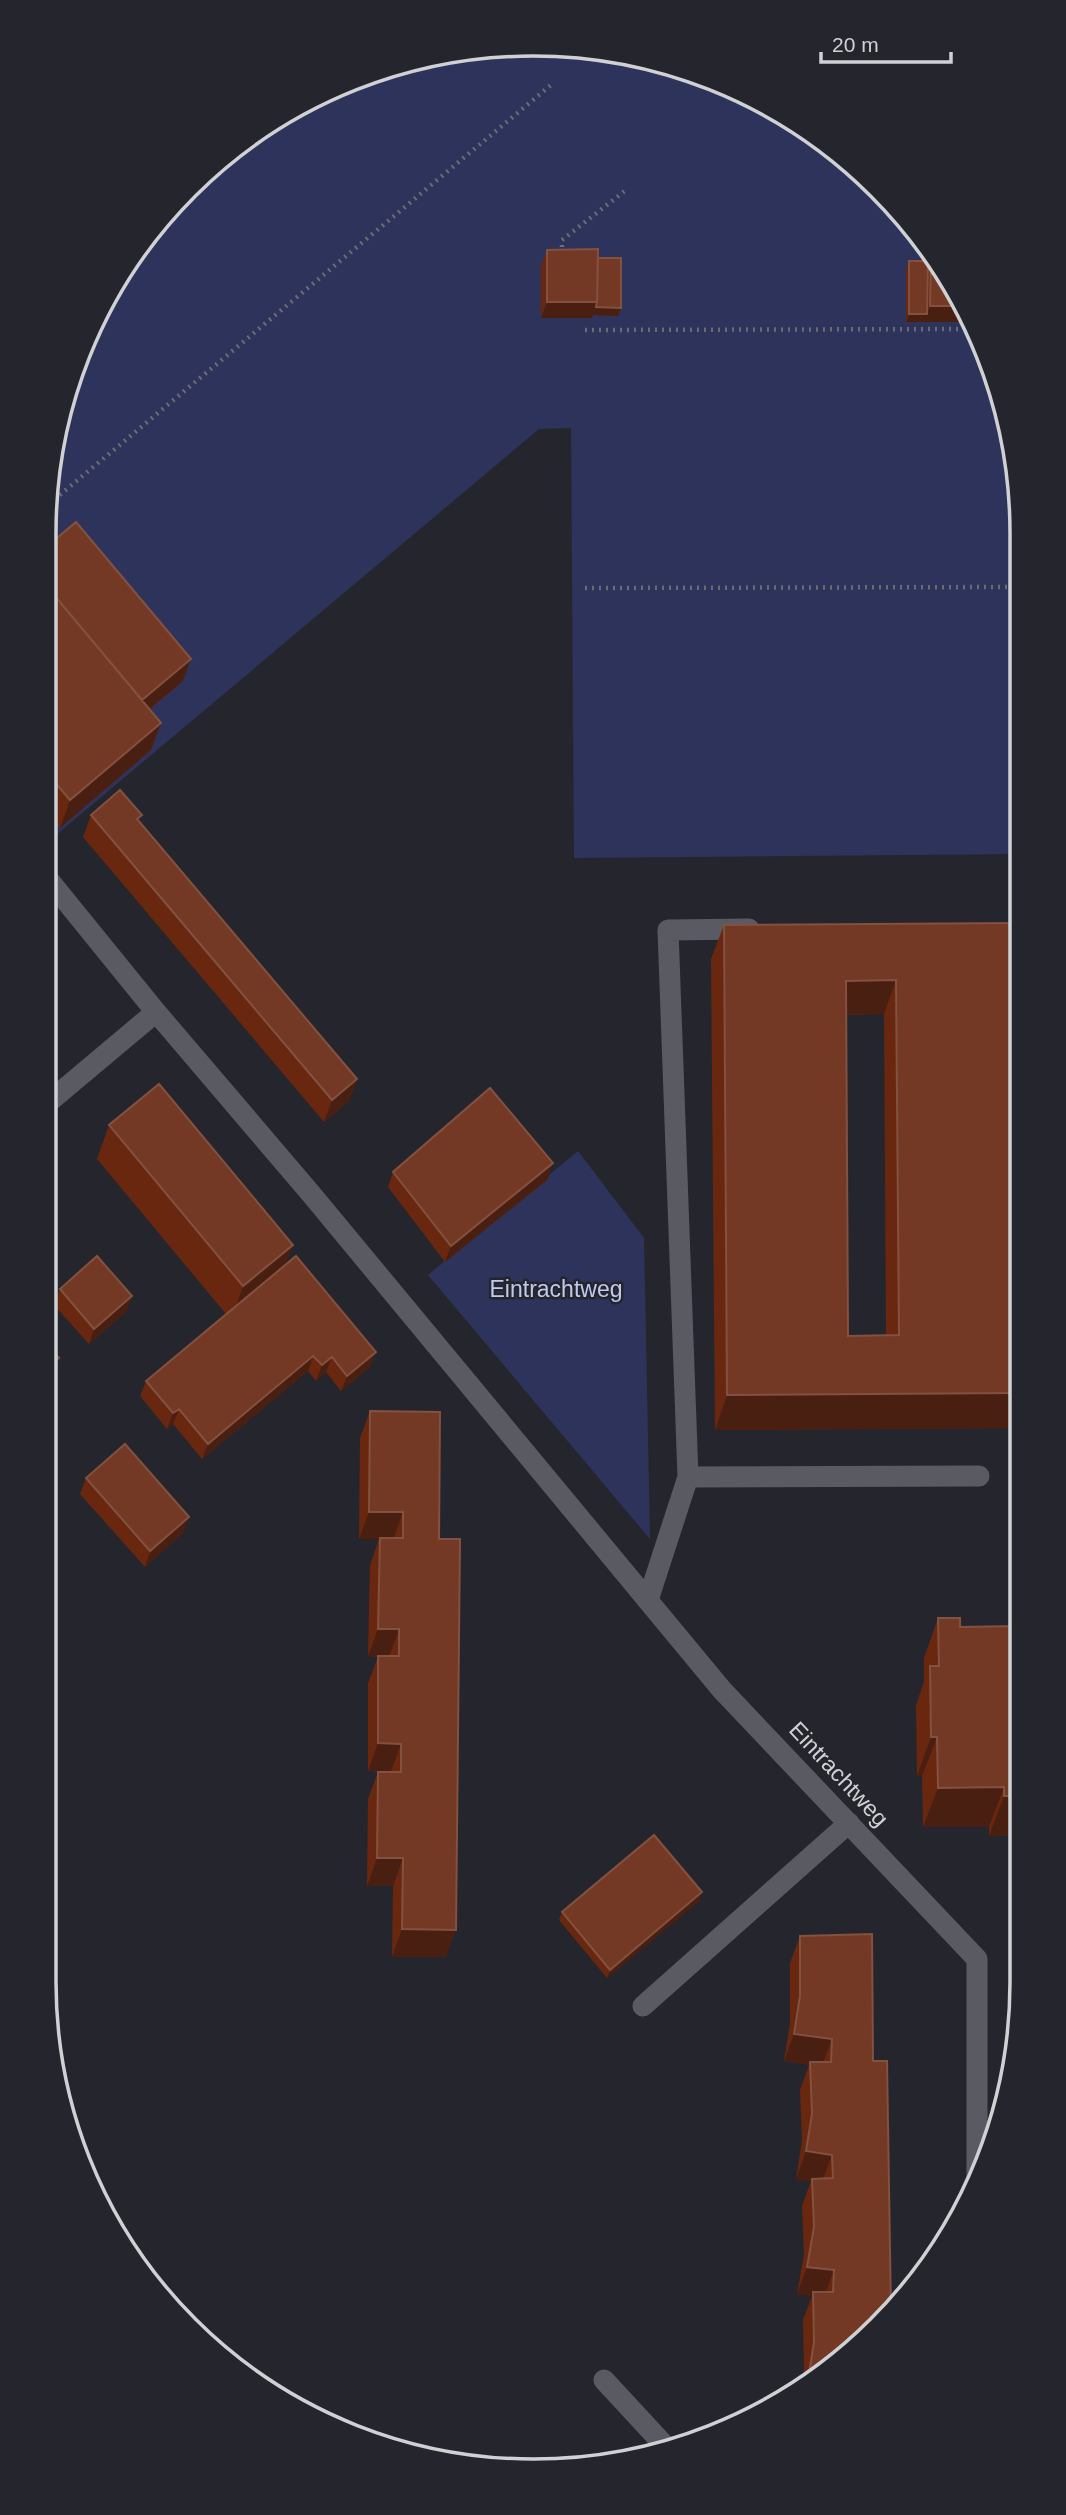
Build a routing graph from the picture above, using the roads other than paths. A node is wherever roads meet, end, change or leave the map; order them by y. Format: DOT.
graph roads {
  1 [pos="56,889"];
  2 [pos="765,928"];
  3 [pos="156,1012"];
  4 [pos="56,1096"];
  5 [pos="979,1476"];
  6 [pos="688,1477"];
  7 [pos="648,1600"];
  8 [pos="849,1823"];
  9 [pos="643,2006"];
  10 [pos="977,2157"];
  11 [pos="604,2380"];
  12 [pos="661,2442"];
  1 -- 3 [label="street, Eintrachtweg"];
  2 -- 6 [label="street"];
  3 -- 4 [label="street"];
  3 -- 7 [label="street, Eintrachtweg"];
  5 -- 6 [label="street"];
  6 -- 7 [label="street"];
  7 -- 8 [label="street, Eintrachtweg"];
  8 -- 9 [label="street"];
  8 -- 10 [label="street, Eintrachtweg"];
  11 -- 12 [label="street"];
}
